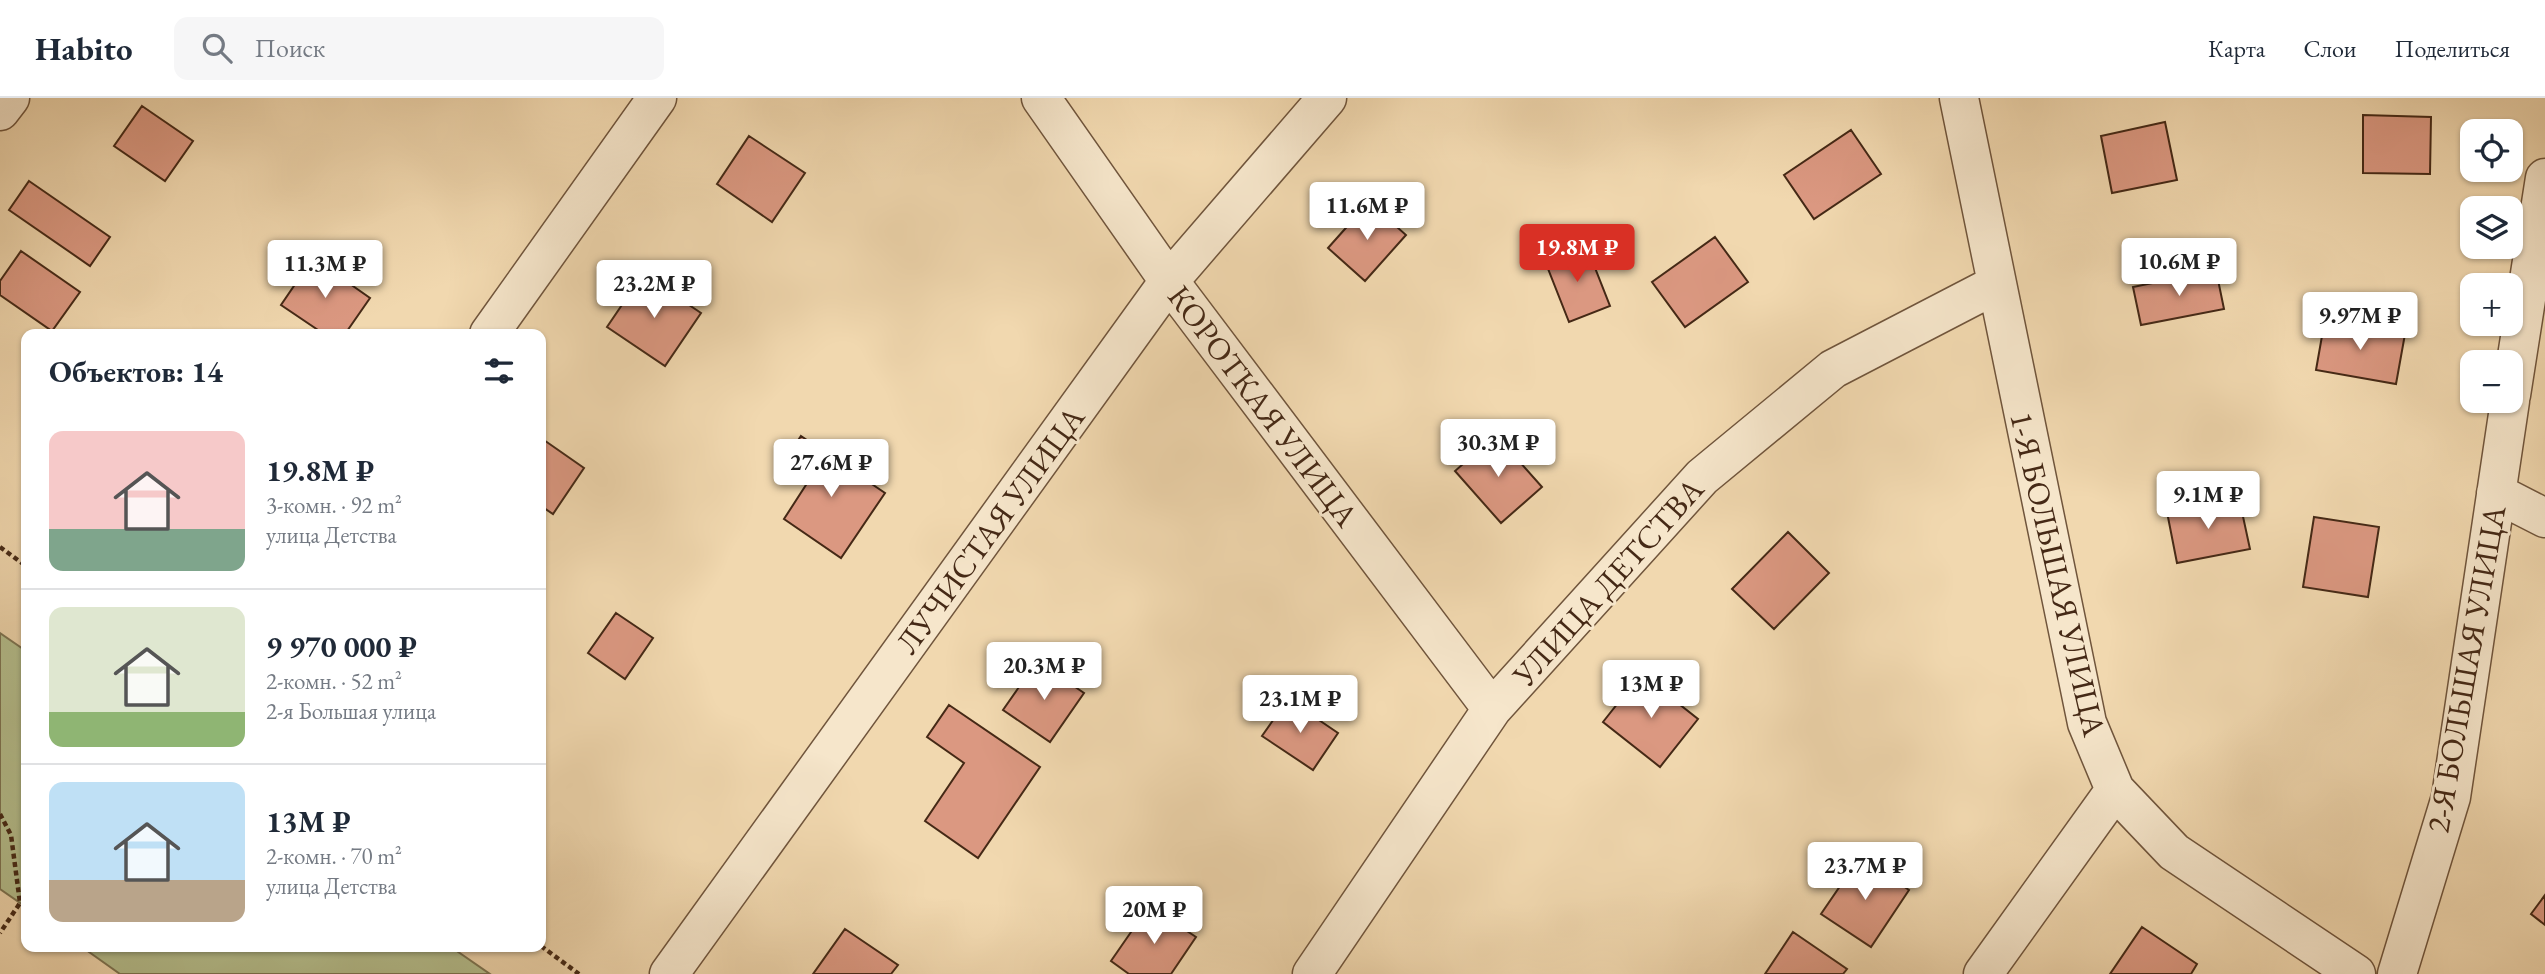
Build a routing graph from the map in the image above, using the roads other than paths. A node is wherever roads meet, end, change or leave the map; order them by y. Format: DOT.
graph roads {
  1 [pos="10,98"];
  2 [pos="657,98"];
  3 [pos="1041,98"];
  4 [pos="1327,98"];
  5 [pos="1958,98"];
  6 [pos="0,111"];
  7 [pos="2545,178"];
  8 [pos="1169,281"];
  9 [pos="1995,285"];
  10 [pos="493,329"];
  11 [pos="2518,350"];
  12 [pos="2508,413"];
  13 [pos="2496,493"];
  14 [pos="2545,518"];
  15 [pos="1492,709"];
  16 [pos="2115,790"];
  17 [pos="669,974"];
  18 [pos="1312,974"];
  19 [pos="1983,974"];
  20 [pos="2356,974"];
  21 [pos="2397,974"];
  1 -- 6 [label="street"];
  2 -- 10 [label="street"];
  3 -- 8 [label="street, КОРОТКАЯ УЛИЦА"];
  4 -- 8 [label="street, ЛУЧИСТАЯ УЛИЦА"];
  5 -- 9 [label="street, 1-Я БОЛЬШАЯ УЛИЦА"];
  7 -- 11 [label="street"];
  8 -- 15 [label="street, КОРОТКАЯ УЛИЦА"];
  8 -- 17 [label="street, ЛУЧИСТАЯ УЛИЦА"];
  9 -- 15 [label="street, УЛИЦА ДЕТСТВА"];
  9 -- 16 [label="street, 1-Я БОЛЬШАЯ УЛИЦА"];
  12 -- 13 [label="street, 2-Я БОЛЬШАЯ УЛИЦА"];
  13 -- 14 [label="street"];
  13 -- 21 [label="street, 2-Я БОЛЬШАЯ УЛИЦА"];
  15 -- 18 [label="street, УЛИЦА ДЕТСТВА"];
  16 -- 19 [label="street"];
  16 -- 20 [label="street, 1-Я БОЛЬШАЯ УЛИЦА"];
}
